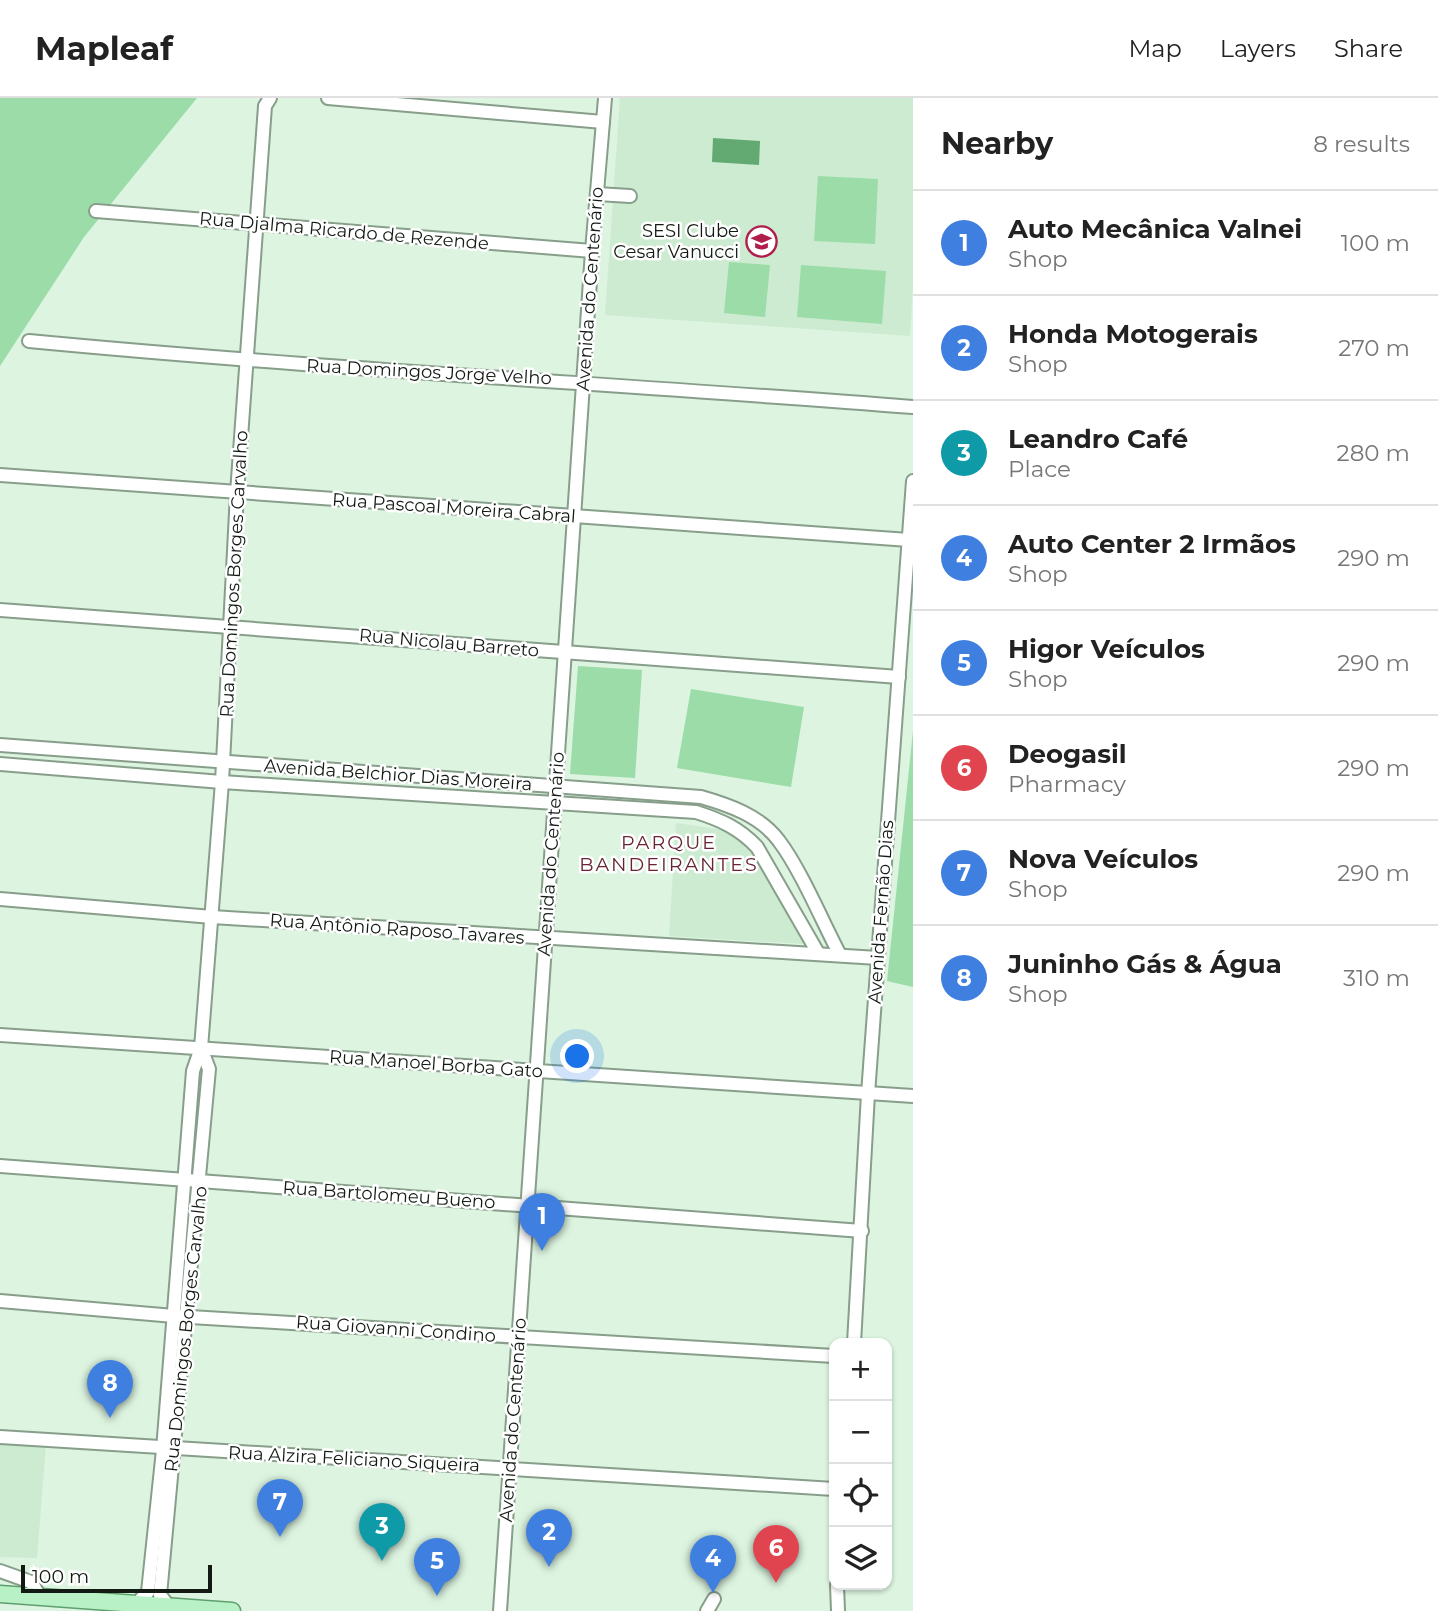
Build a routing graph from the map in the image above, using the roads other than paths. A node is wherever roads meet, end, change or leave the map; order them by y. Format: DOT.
graph roads {
  1 [pos="328,98"];
  2 [pos="605,98"];
  3 [pos="269,99"];
  4 [pos="384,100"];
  5 [pos="479,104"];
  6 [pos="603,122"];
  7 [pos="597,194"];
  8 [pos="630,196"];
  9 [pos="96,211"];
  10 [pos="258,225"];
  11 [pos="592,251"];
  12 [pos="29,341"];
  13 [pos="247,362"];
  14 [pos="583,382"];
  15 [pos="913,407"];
  16 [pos="0,475"];
  17 [pos="913,481"];
  18 [pos="237,493"];
  19 [pos="574,517"];
  20 [pos="909,540"];
  21 [pos="0,610"];
  22 [pos="230,625"];
  23 [pos="565,652"];
  24 [pos="899,677"];
  25 [pos="0,745"];
  26 [pos="223,762"];
  27 [pos="0,764"];
  28 [pos="222,782"];
  29 [pos="556,786"];
  30 [pos="555,802"];
  31 [pos="0,899"];
  32 [pos="212,917"];
  33 [pos="546,939"];
  34 [pos="818,953"];
  35 [pos="840,955"];
  36 [pos="878,958"];
  37 [pos="0,1035"];
  38 [pos="201,1048"];
  39 [pos="536,1071"];
  40 [pos="868,1094"];
  41 [pos="913,1096"];
  42 [pos="0,1166"];
  43 [pos="184,1179"];
  44 [pos="200,1181"];
  45 [pos="527,1206"];
  46 [pos="862,1231"];
  47 [pos="0,1301"];
  48 [pos="181,1316"];
  49 [pos="519,1337"];
  50 [pos="854,1338"];
  51 [pos="829,1356"];
  52 [pos="0,1437"];
  53 [pos="169,1450"];
  54 [pos="510,1467"];
  55 [pos="829,1489"];
  56 [pos="0,1571"];
  57 [pos="835,1590"];
  58 [pos="836,1590"];
  59 [pos="0,1594"];
  60 [pos="39,1595"];
  61 [pos="714,1599"];
  62 [pos="134,1606"];
  63 [pos="170,1608"];
  64 [pos="232,1611"];
  65 [pos="500,1611"];
  66 [pos="707,1611"];
  67 [pos="830,1611"];
  68 [pos="838,1611"];
  1 -- 4 [label="street"];
  2 -- 6 [label="street, Avenida do Centenário"];
  3 -- 10 [label="street, Rua Domingos Borges Carvalho"];
  4 -- 5 [label="street"];
  5 -- 6 [label="street"];
  6 -- 7 [label="street, Avenida do Centenário"];
  7 -- 8 [label="street"];
  7 -- 11 [label="street, Avenida do Centenário"];
  9 -- 10 [label="street, Rua Djalma Ricardo de Rezende"];
  10 -- 11 [label="street, Rua Djalma Ricardo de Rezende"];
  10 -- 13 [label="street, Rua Domingos Borges Carvalho"];
  11 -- 14 [label="street, Avenida do Centenário"];
  12 -- 13 [label="street, Rua Domingos Jorge Velho"];
  13 -- 14 [label="street, Rua Domingos Jorge Velho"];
  13 -- 18 [label="street, Rua Domingos Borges Carvalho"];
  14 -- 15 [label="street, Rua Domingos Jorge Velho"];
  14 -- 19 [label="street, Avenida do Centenário"];
  16 -- 18 [label="street, Rua Pascoal Moreira Cabral"];
  17 -- 20 [label="street, Avenida Fernão Dias"];
  18 -- 19 [label="street, Rua Pascoal Moreira Cabral"];
  18 -- 22 [label="street, Rua Domingos Borges Carvalho"];
  19 -- 20 [label="street, Rua Pascoal Moreira Cabral"];
  19 -- 23 [label="street, Avenida do Centenário"];
  20 -- 24 [label="street, Avenida Fernão Dias"];
  21 -- 22 [label="street, Rua Nicolau Barreto"];
  22 -- 23 [label="street, Rua Nicolau Barreto"];
  22 -- 26 [label="street, Rua Domingos Borges Carvalho"];
  23 -- 24 [label="street, Rua Nicolau Barreto"];
  23 -- 29 [label="street, Avenida do Centenário"];
  24 -- 36 [label="street, Avenida Fernão Dias"];
  25 -- 26 [label="street, Avenida Belchior Dias Moreira"];
  26 -- 28 [label="street, Rua Domingos Borges Carvalho"];
  26 -- 29 [label="street, Avenida Belchior Dias Moreira"];
  27 -- 28 [label="street, Avenida Belchior Dias Moreira"];
  28 -- 30 [label="street, Avenida Belchior Dias Moreira"];
  28 -- 32 [label="street, Rua Domingos Borges Carvalho"];
  29 -- 30 [label="street, Avenida do Centenário"];
  29 -- 35 [label="street, Avenida Belchior Dias Moreira"];
  30 -- 33 [label="street, Avenida do Centenário"];
  30 -- 34 [label="street, Avenida Belchior Dias Moreira"];
  31 -- 32 [label="street, Rua Antônio Raposo Tavares"];
  32 -- 33 [label="street, Rua Antônio Raposo Tavares"];
  32 -- 38 [label="street, Rua Domingos Borges Carvalho"];
  33 -- 34 [label="street, Rua Antônio Raposo Tavares"];
  33 -- 39 [label="street, Avenida do Centenário"];
  34 -- 35 [label="street, Rua Antônio Raposo Tavares"];
  35 -- 36 [label="street, Rua Antônio Raposo Tavares"];
  36 -- 40 [label="street, Avenida Fernão Dias"];
  37 -- 38 [label="street, Rua Manoel Borba Gato"];
  38 -- 39 [label="street, Rua Manoel Borba Gato"];
  38 -- 43 [label="street, Rua Domingos Borges Carvalho"];
  38 -- 44 [label="street, Rua Domingos Borges Carvalho"];
  39 -- 40 [label="street, Rua Manoel Borba Gato"];
  39 -- 45 [label="street, Avenida do Centenário"];
  40 -- 41 [label="street, Rua Manoel Borba Gato"];
  40 -- 46 [label="street, Avenida Fernão Dias"];
  42 -- 43 [label="street, Rua Bartolomeu Bueno"];
  43 -- 44 [label="street, Rua Bartolomeu Bueno"];
  43 -- 48 [label="street, Rua Domingos Borges Carvalho"];
  44 -- 45 [label="street, Rua Bartolomeu Bueno"];
  44 -- 48 [label="street, Rua Domingos Borges Carvalho"];
  45 -- 46 [label="street, Rua Bartolomeu Bueno"];
  45 -- 49 [label="street, Avenida do Centenário"];
  46 -- 50 [label="street, Avenida Fernão Dias"];
  47 -- 48 [label="street, Rua Giovanni Condino"];
  48 -- 49 [label="street, Rua Giovanni Condino"];
  48 -- 53 [label="street, Rua Domingos Borges Carvalho"];
  49 -- 51 [label="street, Rua Giovanni Condino"];
  49 -- 54 [label="street, Avenida do Centenário"];
  52 -- 53 [label="street, Rua Alzira Feliciano Siqueira"];
  53 -- 54 [label="street, Rua Alzira Feliciano Siqueira"];
  53 -- 62 [label="street, Rua Domingos Borges Carvalho"];
  53 -- 63 [label="street, Rua Domingos Borges Carvalho"];
  54 -- 55 [label="street, Rua Alzira Feliciano Siqueira"];
  54 -- 65 [label="street, Avenida do Centenário"];
  56 -- 60 [label="street"];
  57 -- 67 [label="street"];
  58 -- 68 [label="street"];
  59 -- 60 [label="main road"];
  60 -- 62 [label="main road"];
  61 -- 66 [label="street"];
  62 -- 63 [label="main road"];
  63 -- 64 [label="main road"];
}
